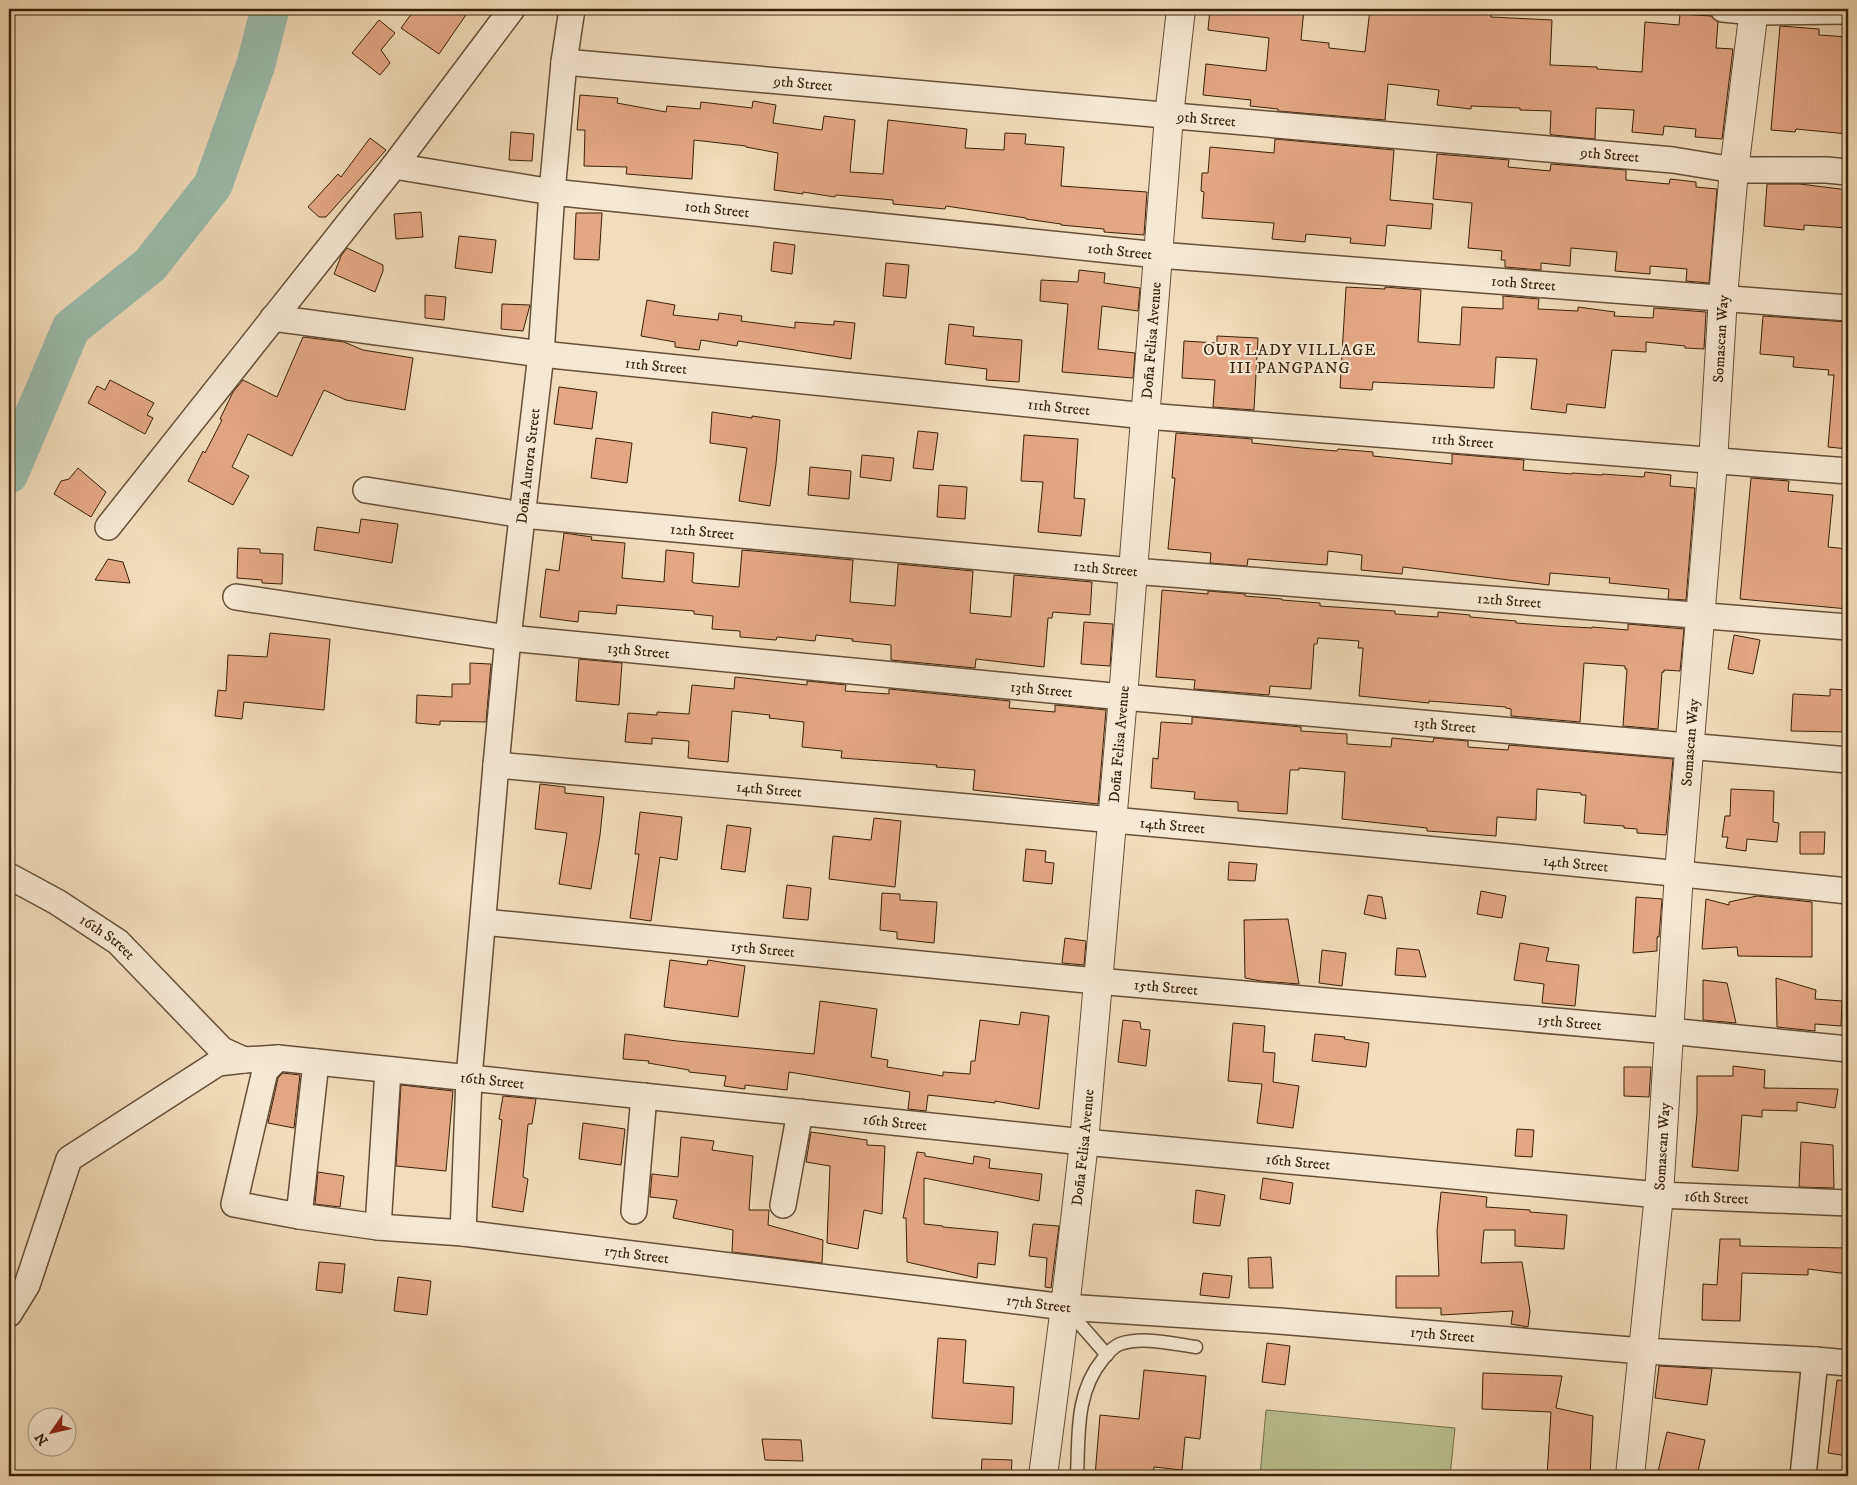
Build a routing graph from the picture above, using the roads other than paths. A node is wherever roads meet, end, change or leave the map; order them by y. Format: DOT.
graph roads {
  1 [pos="512,9"];
  2 [pos="572,9"];
  3 [pos="1181,9"];
  4 [pos="1723,9"];
  5 [pos="1754,10"];
  6 [pos="1848,11"];
  7 [pos="564,62"];
  8 [pos="1169,116"];
  9 [pos="394,166"];
  10 [pos="1734,170"];
  11 [pos="1848,172"];
  12 [pos="552,192"];
  13 [pos="1158,254"];
  14 [pos="1723,297"];
  15 [pos="1848,308"];
  16 [pos="273,318"];
  17 [pos="541,354"];
  18 [pos="1146,416"];
  19 [pos="1713,462"];
  20 [pos="1848,471"];
  21 [pos="366,490"];
  22 [pos="523,515"];
  23 [pos="108,528"];
  24 [pos="1133,571"];
  25 [pos="236,597"];
  26 [pos="1700,616"];
  27 [pos="1848,627"];
  28 [pos="508,638"];
  29 [pos="1123,696"];
  30 [pos="1688,746"];
  31 [pos="1848,760"];
  32 [pos="496,765"];
  33 [pos="1112,820"];
  34 [pos="1678,873"];
  35 [pos="9,876"];
  36 [pos="1848,891"];
  37 [pos="483,922"];
  38 [pos="1097,981"];
  39 [pos="1669,1031"];
  40 [pos="1848,1049"];
  41 [pos="278,1058"];
  42 [pos="244,1060"];
  43 [pos="316,1062"];
  44 [pos="388,1070"];
  45 [pos="469,1078"];
  46 [pos="644,1096"];
  47 [pos="800,1112"];
  48 [pos="1084,1142"];
  49 [pos="1659,1195"];
  50 [pos="1848,1203"];
  51 [pos="783,1204"];
  52 [pos="634,1211"];
  53 [pos="299,1216"];
  54 [pos="378,1227"];
  55 [pos="463,1233"];
  56 [pos="1065,1307"];
  57 [pos="9,1314"];
  58 [pos="1196,1347"];
  59 [pos="1643,1351"];
  60 [pos="1107,1354"];
  61 [pos="1815,1360"];
  62 [pos="1848,1363"];
  63 [pos="1043,1476"];
  64 [pos="1077,1476"];
  65 [pos="1630,1476"];
  66 [pos="1803,1476"];
  1 -- 9 [label="street"];
  2 -- 7 [label="street, Doña Aurora Street"];
  3 -- 8 [label="street, Doña Felisa Avenue"];
  4 -- 5 [label="street"];
  5 -- 6 [label="street"];
  5 -- 10 [label="street, Somascan Way"];
  7 -- 8 [label="street, 9th Street"];
  7 -- 12 [label="street, Doña Aurora Street"];
  8 -- 10 [label="street, 9th Street"];
  8 -- 13 [label="street, Doña Felisa Avenue"];
  9 -- 12 [label="street, 10th Street"];
  9 -- 16 [label="street"];
  10 -- 11 [label="street, 9th Street"];
  10 -- 14 [label="street, Somascan Way"];
  12 -- 13 [label="street, 10th Street"];
  12 -- 17 [label="street, Doña Aurora Street"];
  13 -- 14 [label="street, 10th Street"];
  13 -- 18 [label="street, Doña Felisa Avenue"];
  14 -- 15 [label="street, 10th Street"];
  14 -- 19 [label="street, Somascan Way"];
  16 -- 17 [label="street, 11th Street"];
  16 -- 23 [label="street"];
  17 -- 18 [label="street, 11th Street"];
  17 -- 22 [label="street, Doña Aurora Street"];
  18 -- 19 [label="street, 11th Street"];
  18 -- 24 [label="street, Doña Felisa Avenue"];
  19 -- 20 [label="street, 11th Street"];
  19 -- 26 [label="street, Somascan Way"];
  21 -- 22 [label="street, 12th Street"];
  22 -- 24 [label="street, 12th Street"];
  22 -- 28 [label="street, Doña Aurora Street"];
  24 -- 26 [label="street, 12th Street"];
  24 -- 29 [label="street, Doña Felisa Avenue"];
  25 -- 28 [label="street, 13th Street"];
  26 -- 27 [label="street, 12th Street"];
  26 -- 30 [label="street, Somascan Way"];
  28 -- 29 [label="street, 13th Street"];
  28 -- 32 [label="street, Doña Aurora Street"];
  29 -- 30 [label="street, 13th Street"];
  29 -- 33 [label="street, Doña Felisa Avenue"];
  30 -- 31 [label="street, 13th Street"];
  30 -- 34 [label="street, Somascan Way"];
  32 -- 33 [label="street, 14th Street"];
  32 -- 37 [label="street, Doña Aurora Street"];
  33 -- 34 [label="street, 14th Street"];
  33 -- 38 [label="street, Doña Felisa Avenue"];
  34 -- 36 [label="street, 14th Street"];
  34 -- 39 [label="street, Somascan Way"];
  35 -- 42 [label="street, 16th Street"];
  37 -- 38 [label="street, 15th Street"];
  37 -- 45 [label="street, Doña Aurora Street"];
  38 -- 39 [label="street, 15th Street"];
  38 -- 48 [label="street, Doña Felisa Avenue"];
  39 -- 40 [label="street, 15th Street"];
  39 -- 49 [label="street, Somascan Way"];
  41 -- 42 [label="street, 16th Street"];
  41 -- 43 [label="street, 16th Street"];
  41 -- 53 [label="street, 17th Street"];
  42 -- 57 [label="street"];
  43 -- 44 [label="street, 16th Street"];
  43 -- 53 [label="street"];
  44 -- 45 [label="street, 16th Street"];
  44 -- 54 [label="street"];
  45 -- 46 [label="street, 16th Street"];
  45 -- 55 [label="street, Doña Aurora Street"];
  46 -- 47 [label="street, 16th Street"];
  46 -- 52 [label="street"];
  47 -- 48 [label="street, 16th Street"];
  47 -- 51 [label="street"];
  48 -- 49 [label="street, 16th Street"];
  48 -- 56 [label="street, Doña Felisa Avenue"];
  49 -- 50 [label="street, 16th Street"];
  49 -- 59 [label="street, Somascan Way"];
  53 -- 54 [label="street, 17th Street"];
  54 -- 55 [label="street, 17th Street"];
  55 -- 56 [label="street, 17th Street"];
  56 -- 59 [label="street, 17th Street"];
  56 -- 60 [label="lane"];
  56 -- 63 [label="street, Doña Felisa Avenue"];
  58 -- 60 [label="lane"];
  59 -- 61 [label="street, 17th Street"];
  59 -- 65 [label="street, Somascan Way"];
  60 -- 64 [label="lane"];
  61 -- 62 [label="street, 17th Street"];
  61 -- 66 [label="street"];
}
